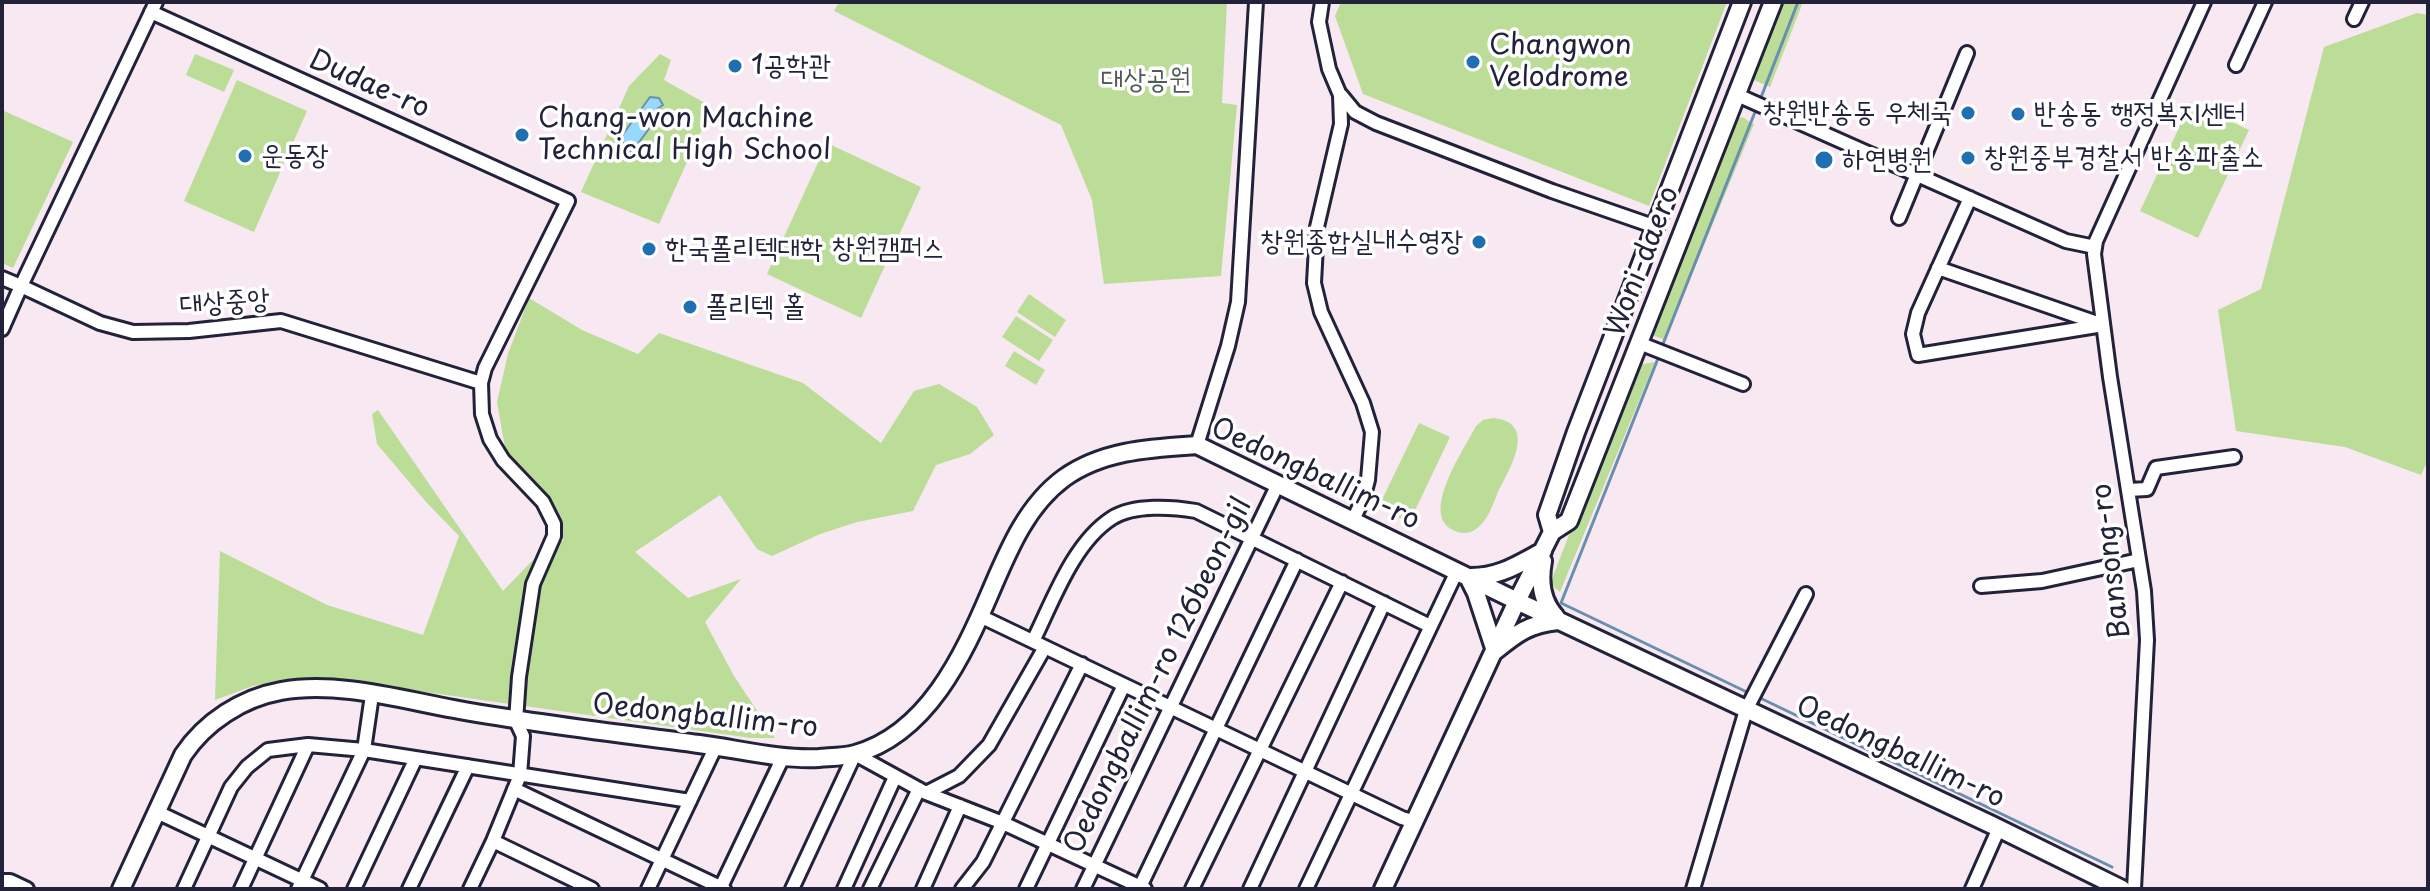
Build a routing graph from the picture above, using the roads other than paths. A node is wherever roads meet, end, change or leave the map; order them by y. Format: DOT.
graph roads {
  1 [pos="1256,2"];
  2 [pos="1322,2"];
  3 [pos="1742,2"];
  4 [pos="1773,2"];
  5 [pos="2204,2"];
  6 [pos="2265,2"];
  7 [pos="2362,2"];
  8 [pos="154,7"];
  9 [pos="2354,19"];
  10 [pos="1967,53"];
  11 [pos="2236,65"];
  12 [pos="1735,94"];
  13 [pos="1340,95"];
  14 [pos="1917,177"];
  15 [pos="1970,198"];
  16 [pos="1899,218"];
  17 [pos="1656,227"];
  18 [pos="2095,247"];
  19 [pos="1938,268"];
  20 [pos="2,278"];
  21 [pos="21,286"];
  22 [pos="2103,325"];
  23 [pos="2,329"];
  24 [pos="1647,346"];
  25 [pos="481,383"];
  26 [pos="1743,384"];
  27 [pos="1197,445"];
  28 [pos="2234,457"];
  29 [pos="1278,484"];
  30 [pos="2128,490"];
  31 [pos="1353,520"];
  32 [pos="1552,532"];
  33 [pos="1252,538"];
  34 [pos="1545,550"];
  35 [pos="1297,560"];
  36 [pos="2139,560"];
  37 [pos="1462,574"];
  38 [pos="1342,582"];
  39 [pos="1981,586"];
  40 [pos="1806,594"];
  41 [pos="1517,601"];
  42 [pos="1384,603"];
  43 [pos="980,616"];
  44 [pos="1560,621"];
  45 [pos="1430,626"];
  46 [pos="1039,644"];
  47 [pos="1495,651"];
  48 [pos="1082,664"];
  49 [pos="1124,685"];
  50 [pos="372,695"];
  51 [pos="1748,706"];
  52 [pos="1171,707"];
  53 [pos="516,721"];
  54 [pos="1216,729"];
  55 [pos="308,745"];
  56 [pos="716,746"];
  57 [pos="364,750"];
  58 [pos="1260,750"];
  59 [pos="855,754"];
  60 [pos="784,755"];
  61 [pos="416,758"];
  62 [pos="468,766"];
  63 [pos="1305,771"];
  64 [pos="520,775"];
  65 [pos="895,777"];
  66 [pos="514,789"];
  67 [pos="923,791"];
  68 [pos="1351,793"];
  69 [pos="690,801"];
  70 [pos="960,806"];
  71 [pos="157,812"];
  72 [pos="1415,822"];
  73 [pos="1003,823"];
  74 [pos="1999,828"];
  75 [pos="208,836"];
  76 [pos="493,841"];
  77 [pos="1047,844"];
  78 [pos="255,859"];
  79 [pos="662,860"];
  80 [pos="1094,865"];
  81 [pos="2,881"];
  82 [pos="300,885"];
  83 [pos="1141,888"];
  84 [pos="27,889"];
  85 [pos="121,889"];
  86 [pos="184,889"];
  87 [pos="241,889"];
  88 [pos="320,889"];
  89 [pos="354,889"];
  90 [pos="409,889"];
  91 [pos="470,889"];
  92 [pos="592,889"];
  93 [pos="648,889"];
  94 [pos="722,889"];
  95 [pos="792,889"];
  96 [pos="844,889"];
  97 [pos="870,889"];
  98 [pos="923,889"];
  99 [pos="962,889"];
  100 [pos="1026,889"];
  101 [pos="1083,889"];
  102 [pos="1192,889"];
  103 [pos="1250,889"];
  104 [pos="1306,889"];
  105 [pos="1383,889"];
  106 [pos="1693,889"];
  107 [pos="1972,889"];
  108 [pos="2122,889"];
  109 [pos="2134,889"];
  1 -- 27 [label="street"];
  2 -- 13 [label="street"];
  3 -- 17 [label="main road, Woni-daero"];
  4 -- 12 [label="main road, Woni-daero"];
  5 -- 18 [label="street, Bansong-ro"];
  6 -- 11 [label="street"];
  7 -- 9 [label="street"];
  8 -- 21 [label="street, Dudae-ro"];
  8 -- 25 [label="street, Dudae-ro"];
  10 -- 14 [label="street"];
  12 -- 14 [label="street"];
  12 -- 24 [label="main road, Woni-daero"];
  13 -- 17 [label="street"];
  13 -- 31 [label="street"];
  14 -- 15 [label="street"];
  14 -- 16 [label="street"];
  15 -- 18 [label="street"];
  15 -- 19 [label="street"];
  17 -- 32 [label="main road, Woni-daero"];
  18 -- 22 [label="street, Bansong-ro"];
  19 -- 22 [label="street"];
  19 -- 22 [label="street"];
  20 -- 21 [label="street"];
  21 -- 23 [label="street, Dudae-ro"];
  21 -- 25 [label="street, 대상중앙"];
  22 -- 30 [label="street, Bansong-ro"];
  24 -- 26 [label="street"];
  24 -- 32 [label="main road, Woni-daero"];
  25 -- 53 [label="street"];
  27 -- 29 [label="main road, Oedongballim-ro"];
  27 -- 43 [label="main road, Oedongballim-ro"];
  28 -- 30 [label="street"];
  29 -- 31 [label="main road, Oedongballim-ro"];
  29 -- 33 [label="street, Oedongballim-ro 126beon-gil"];
  30 -- 36 [label="street, Bansong-ro"];
  31 -- 37 [label="main road, Oedongballim-ro"];
  32 -- 34 [label="main road, Woni-daero"];
  33 -- 35 [label="street"];
  33 -- 46 [label="street"];
  33 -- 52 [label="street, Oedongballim-ro 126beon-gil"];
  34 -- 37 [label="main road"];
  34 -- 41 [label="main road, Woni-daero"];
  34 -- 44 [label="main road"];
  35 -- 38 [label="street"];
  35 -- 54 [label="street"];
  36 -- 39 [label="street"];
  36 -- 109 [label="street, Bansong-ro"];
  37 -- 41 [label="main road, Oedongballim-ro"];
  37 -- 45 [label="street"];
  37 -- 47 [label="main road"];
  38 -- 42 [label="street"];
  38 -- 58 [label="street"];
  40 -- 51 [label="street"];
  41 -- 44 [label="main road, Oedongballim-ro"];
  41 -- 47 [label="main road, Woni-daero"];
  42 -- 45 [label="street"];
  42 -- 63 [label="street"];
  43 -- 46 [label="street"];
  43 -- 59 [label="main road, Oedongballim-ro"];
  44 -- 47 [label="main road"];
  44 -- 51 [label="main road, Oedongballim-ro"];
  45 -- 68 [label="street"];
  46 -- 48 [label="street"];
  46 -- 67 [label="street"];
  47 -- 72 [label="main road, Woni-daero"];
  48 -- 49 [label="street"];
  48 -- 73 [label="street"];
  49 -- 52 [label="street"];
  49 -- 77 [label="street"];
  50 -- 53 [label="main road, Oedongballim-ro"];
  50 -- 57 [label="street"];
  50 -- 71 [label="main road, Oedongballim-ro"];
  51 -- 74 [label="main road, Oedongballim-ro"];
  51 -- 106 [label="street"];
  52 -- 54 [label="street"];
  52 -- 80 [label="street, Oedongballim-ro 126beon-gil"];
  53 -- 56 [label="main road, Oedongballim-ro"];
  53 -- 64 [label="street"];
  54 -- 58 [label="street"];
  54 -- 83 [label="street"];
  55 -- 57 [label="street"];
  55 -- 75 [label="street"];
  55 -- 78 [label="street"];
  56 -- 60 [label="main road, Oedongballim-ro"];
  56 -- 69 [label="street"];
  57 -- 61 [label="street"];
  57 -- 82 [label="street"];
  58 -- 63 [label="street"];
  58 -- 102 [label="street"];
  59 -- 60 [label="main road, Oedongballim-ro"];
  59 -- 65 [label="street"];
  59 -- 95 [label="street"];
  60 -- 94 [label="street"];
  61 -- 62 [label="street"];
  61 -- 89 [label="street"];
  62 -- 64 [label="street"];
  62 -- 90 [label="street"];
  63 -- 68 [label="street"];
  63 -- 103 [label="street"];
  64 -- 66 [label="street"];
  64 -- 69 [label="street"];
  65 -- 67 [label="street"];
  65 -- 96 [label="street"];
  66 -- 76 [label="street"];
  66 -- 79 [label="street"];
  67 -- 70 [label="street"];
  67 -- 97 [label="street"];
  68 -- 72 [label="street"];
  68 -- 104 [label="street"];
  69 -- 79 [label="street"];
  70 -- 73 [label="street"];
  70 -- 98 [label="street"];
  71 -- 75 [label="street"];
  71 -- 85 [label="main road, Oedongballim-ro"];
  72 -- 105 [label="main road, Woni-daero"];
  73 -- 77 [label="street"];
  73 -- 99 [label="street"];
  74 -- 107 [label="street"];
  74 -- 108 [label="main road, Oedongballim-ro"];
  75 -- 78 [label="street"];
  75 -- 86 [label="street"];
  76 -- 91 [label="street"];
  76 -- 92 [label="street"];
  77 -- 80 [label="street"];
  77 -- 100 [label="street"];
  78 -- 82 [label="street"];
  78 -- 87 [label="street"];
  79 -- 93 [label="street"];
  79 -- 94 [label="street"];
  80 -- 83 [label="street"];
  80 -- 101 [label="street, Oedongballim-ro 126beon-gil"];
  81 -- 84 [label="street"];
  82 -- 88 [label="street"];
}
